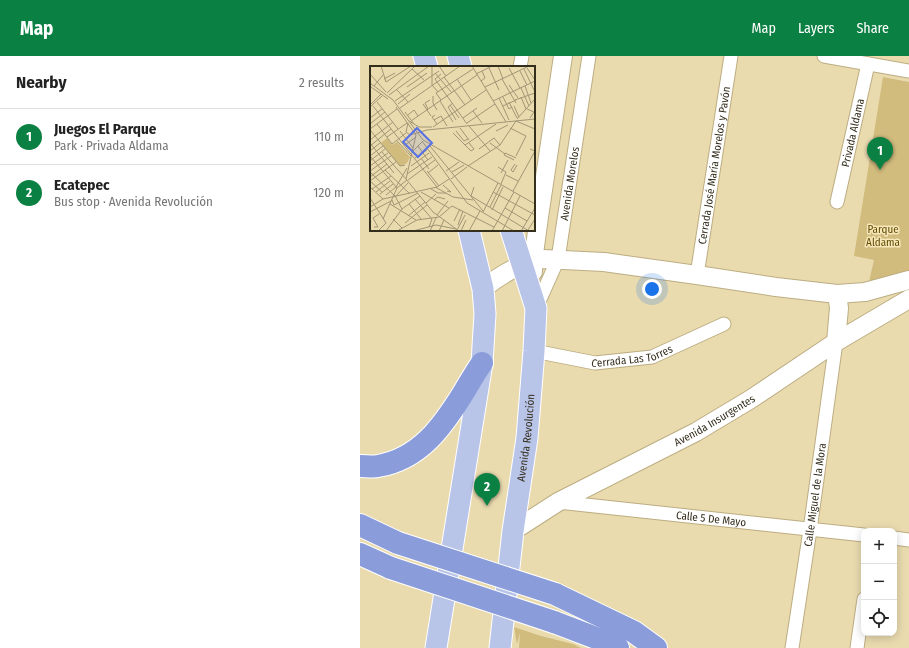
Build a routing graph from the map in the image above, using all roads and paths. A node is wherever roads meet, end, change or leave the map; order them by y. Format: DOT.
graph roads {
  1 [pos="424,56"];
  2 [pos="458,56"];
  3 [pos="522,56"];
  4 [pos="564,56"];
  5 [pos="589,56"];
  6 [pos="731,56"];
  7 [pos="824,56"];
  8 [pos="868,64"];
  9 [pos="427,66"];
  10 [pos="461,66"];
  11 [pos="520,66"];
  12 [pos="909,71"];
  13 [pos="837,202"];
  14 [pos="535,223"];
  15 [pos="469,231"];
  16 [pos="512,231"];
  17 [pos="534,231"];
  18 [pos="558,259"];
  19 [pos="528,263"];
  20 [pos="697,275"];
  21 [pos="909,280"];
  22 [pos="483,289"];
  23 [pos="837,294"];
  24 [pos="534,301"];
  25 [pos="906,302"];
  26 [pos="724,324"];
  27 [pos="836,342"];
  28 [pos="534,351"];
  29 [pos="482,363"];
  30 [pos="360,466"];
  31 [pos="558,502"];
  32 [pos="360,525"];
  33 [pos="810,530"];
  34 [pos="513,531"];
  35 [pos="861,535"];
  36 [pos="897,538"];
  37 [pos="909,540"];
  38 [pos="360,554"];
  39 [pos="864,600"];
  40 [pos="436,648"];
  41 [pos="500,648"];
  42 [pos="618,648"];
  43 [pos="656,648"];
  44 [pos="792,648"];
  45 [pos="857,648"];
  1 -- 9 [label="main road"];
  2 -- 10 [label="main road"];
  3 -- 11 [label="street"];
  4 -- 14 [label="main road"];
  5 -- 18 [label="street, Avenida Morelos"];
  6 -- 20 [label="street, Cerrada José María Morelos y Pavón"];
  7 -- 8 [label="street"];
  8 -- 12 [label="street"];
  8 -- 13 [label="street, Privada Aldama"];
  15 -- 22 [label="main road"];
  16 -- 19 [label="main road, Avenida Revolución"];
  17 -- 19 [label="main road"];
  18 -- 19 [label="main road"];
  18 -- 20 [label="main road"];
  18 -- 24 [label="street, Avenida Morelos"];
  19 -- 22 [label="main road"];
  19 -- 24 [label="main road, Avenida Revolución"];
  20 -- 23 [label="main road"];
  21 -- 23 [label="main road"];
  22 -- 29 [label="main road"];
  23 -- 27 [label="main road"];
  24 -- 28 [label="main road, Avenida Revolución"];
  25 -- 27 [label="main road, Avenida Insurgentes"];
  26 -- 28 [label="street, Cerrada Las Torres"];
  27 -- 31 [label="main road, Avenida Insurgentes"];
  27 -- 33 [label="street, Calle Miguel de la Mora"];
  28 -- 34 [label="main road, Avenida Revolución"];
  29 -- 30 [label="highway"];
  29 -- 40 [label="main road"];
  31 -- 33 [label="street, Calle 5 De Mayo"];
  31 -- 34 [label="main road, Avenida Insurgentes"];
  32 -- 43 [label="highway, bridge"];
  33 -- 35 [label="street, Calle 5 De Mayo"];
  33 -- 44 [label="street, Calle Miguel de la Mora"];
  34 -- 41 [label="main road, Avenida Revolución"];
  36 -- 37 [label="street"];
  38 -- 42 [label="highway, bridge"];
  39 -- 45 [label="street"];
}
